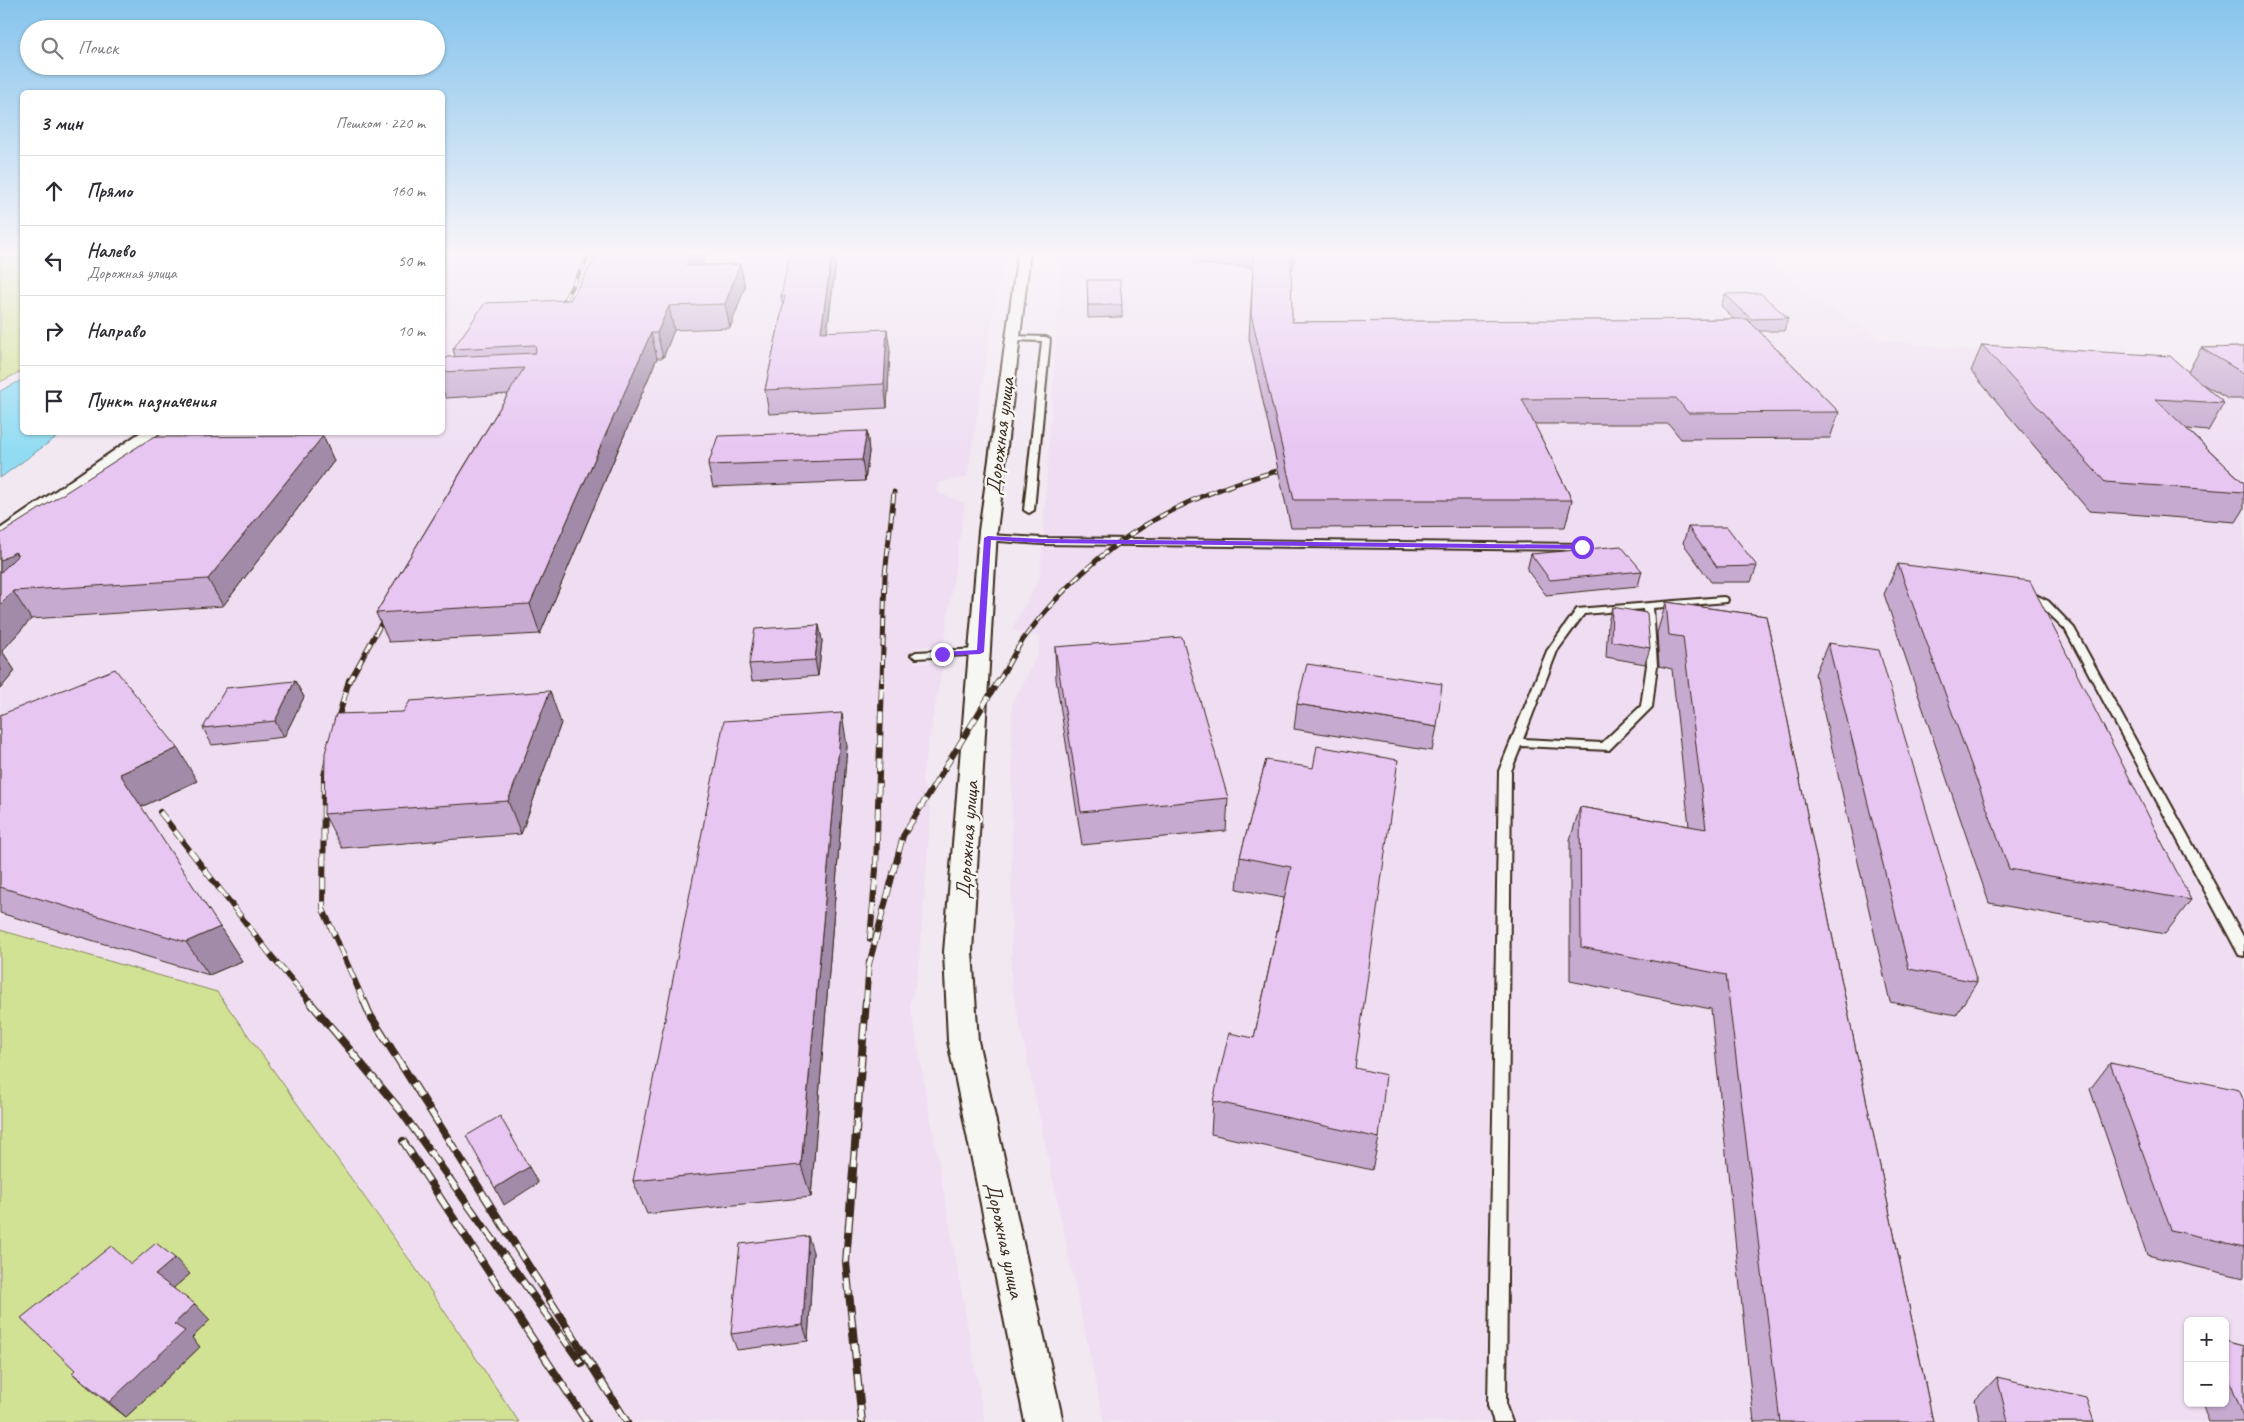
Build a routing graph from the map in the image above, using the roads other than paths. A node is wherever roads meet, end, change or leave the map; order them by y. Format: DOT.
graph roads {
  1 [pos="1015,318"];
  2 [pos="1012,338"];
  3 [pos="149,435"];
  4 [pos="1029,510"];
  5 [pos="0,537"];
  6 [pos="988,538"];
  7 [pos="1582,547"];
  8 [pos="2018,588"];
  9 [pos="1723,600"];
  10 [pos="1648,606"];
  11 [pos="980,652"];
  12 [pos="916,655"];
  13 [pos="1517,742"];
  14 [pos="2244,951"];
  15 [pos="1044,1422"];
  16 [pos="1503,1422"];
  1 -- 2 [label="street, Дорожная улица"];
  2 -- 4 [label="lane"];
  2 -- 6 [label="street, Дорожная улица"];
  3 -- 5 [label="street"];
  6 -- 7 [label="lane"];
  6 -- 11 [label="street, Дорожная улица"];
  8 -- 14 [label="lane"];
  9 -- 10 [label="lane"];
  10 -- 13 [label="lane"];
  10 -- 13 [label="lane"];
  11 -- 12 [label="lane"];
  11 -- 15 [label="street, Дорожная улица"];
  13 -- 16 [label="lane"];
}
